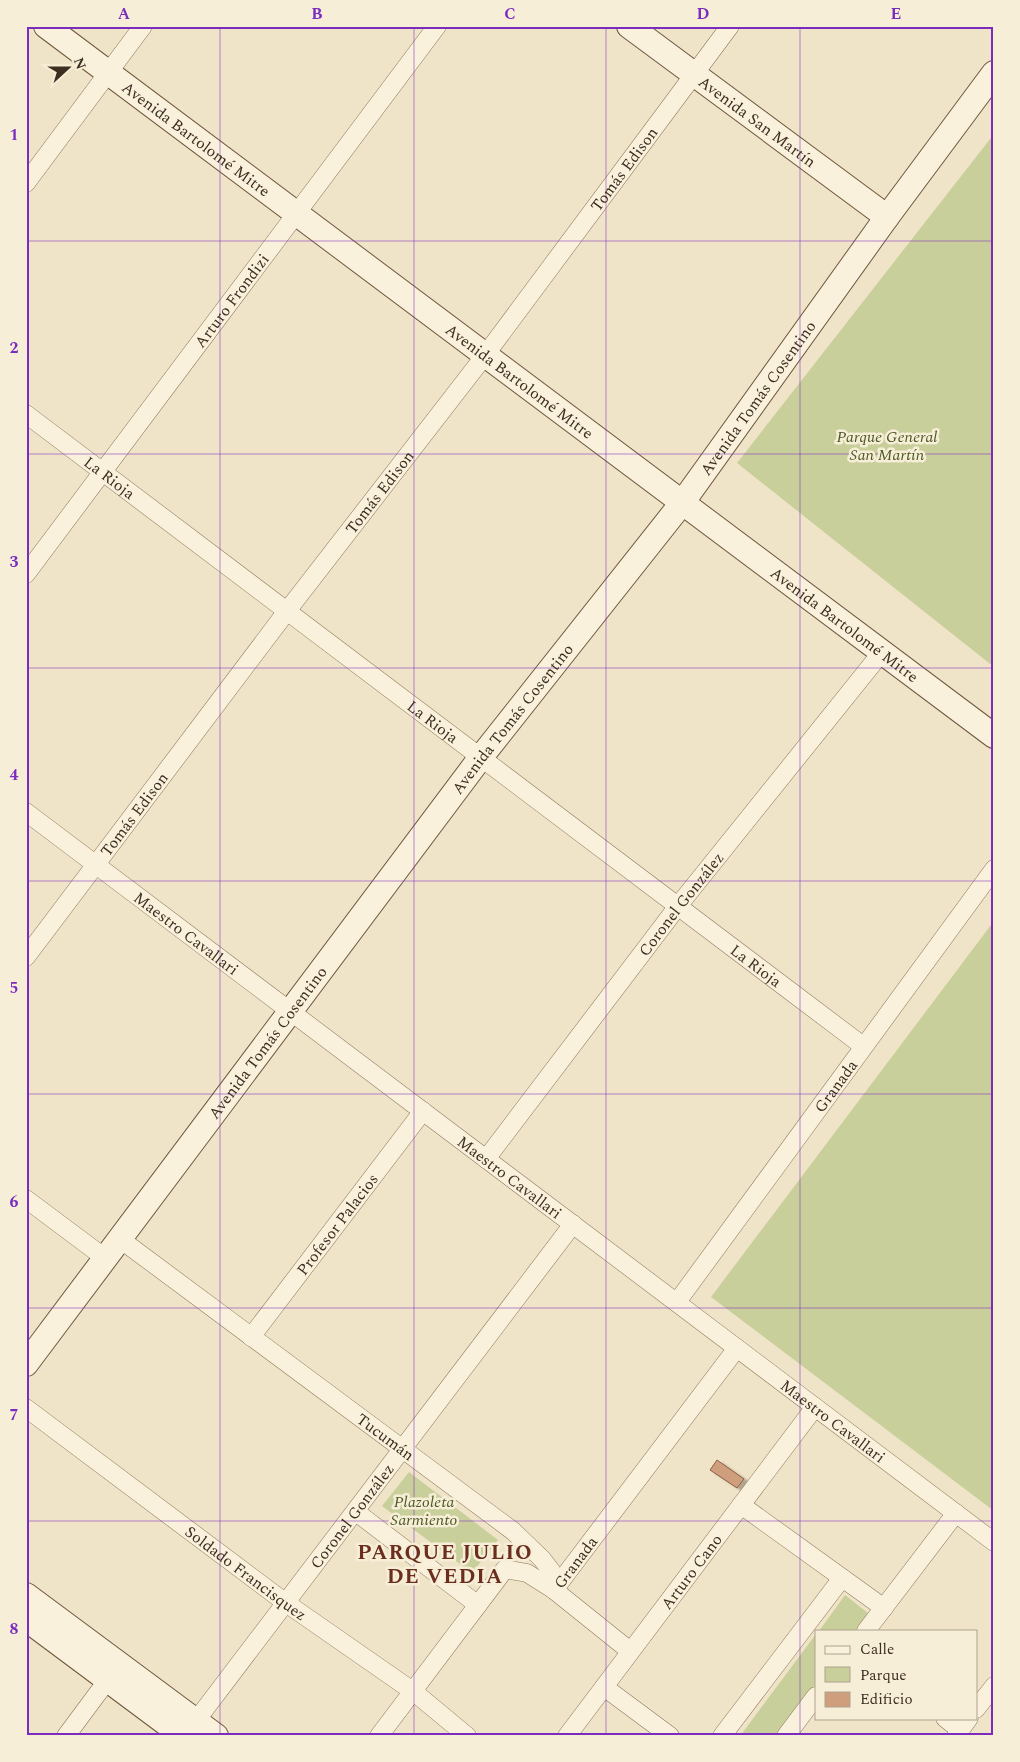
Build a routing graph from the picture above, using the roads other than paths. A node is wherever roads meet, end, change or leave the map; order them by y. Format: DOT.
graph roads {
  1 [pos="46,26"];
  2 [pos="143,26"];
  3 [pos="437,26"];
  4 [pos="629,26"];
  5 [pos="730,26"];
  6 [pos="109,72"];
  7 [pos="994,73"];
  8 [pos="695,74"];
  9 [pos="26,183"];
  10 [pos="296,214"];
  11 [pos="887,217"];
  12 [pos="486,354"];
  13 [pos="26,414"];
  14 [pos="103,472"];
  15 [pos="682,503"];
  16 [pos="26,574"];
  17 [pos="287,611"];
  18 [pos="882,652"];
  19 [pos="994,736"];
  20 [pos="481,757"];
  21 [pos="26,812"];
  22 [pos="96,864"];
  23 [pos="994,869"];
  24 [pos="678,906"];
  25 [pos="26,957"];
  26 [pos="290,1011"];
  27 [pos="863,1046"];
  28 [pos="423,1111"];
  29 [pos="486,1159"];
  30 [pos="26,1198"];
  31 [pos="573,1224"];
  32 [pos="120,1239"];
  33 [pos="106,1258"];
  34 [pos="677,1302"];
  35 [pos="251,1336"];
  36 [pos="737,1348"];
  37 [pos="26,1364"];
  38 [pos="815,1407"];
  39 [pos="26,1408"];
  40 [pos="403,1449"];
  41 [pos="741,1505"];
  42 [pos="356,1512"];
  43 [pos="956,1513"];
  44 [pos="994,1542"];
  45 [pos="842,1578"];
  46 [pos="554,1590"];
  47 [pos="26,1595"];
  48 [pos="286,1604"];
  49 [pos="478,1604"];
  50 [pos="884,1608"];
  51 [pos="26,1619"];
  52 [pos="867,1630"];
  53 [pos="630,1651"];
  54 [pos="113,1672"];
  55 [pos="994,1686"];
  56 [pos="604,1687"];
  57 [pos="414,1692"];
  58 [pos="815,1697"];
  59 [pos="978,1706"];
  60 [pos="949,1720"];
  61 [pos="962,1728"];
  62 [pos="188,1731"];
  63 [pos="66,1736"];
  64 [pos="216,1736"];
  65 [pos="379,1736"];
  66 [pos="467,1736"];
  67 [pos="567,1736"];
  68 [pos="670,1736"];
  69 [pos="722,1736"];
  70 [pos="786,1736"];
  1 -- 6 [label="main road, Avenida Bartolomé Mitre"];
  2 -- 6 [label="street"];
  3 -- 10 [label="street, Arturo Frondizi"];
  4 -- 8 [label="main road, Avenida San Martín"];
  5 -- 8 [label="street, Tomás Edison"];
  6 -- 9 [label="street"];
  6 -- 10 [label="main road, Avenida Bartolomé Mitre"];
  7 -- 11 [label="main road, Avenida Tomás Cosentino"];
  8 -- 11 [label="main road, Avenida San Martín"];
  8 -- 12 [label="street, Tomás Edison"];
  10 -- 12 [label="main road, Avenida Bartolomé Mitre"];
  10 -- 14 [label="street, Arturo Frondizi"];
  11 -- 15 [label="main road, Avenida Tomás Cosentino"];
  12 -- 15 [label="main road, Avenida Bartolomé Mitre"];
  12 -- 17 [label="street, Tomás Edison"];
  13 -- 14 [label="street, La Rioja"];
  14 -- 16 [label="street, Arturo Frondizi"];
  14 -- 17 [label="street, La Rioja"];
  15 -- 18 [label="main road, Avenida Bartolomé Mitre"];
  15 -- 20 [label="main road, Avenida Tomás Cosentino"];
  17 -- 20 [label="street, La Rioja"];
  17 -- 22 [label="street, Tomás Edison"];
  18 -- 19 [label="main road, Avenida Bartolomé Mitre"];
  18 -- 24 [label="street, Coronel González"];
  20 -- 24 [label="street, La Rioja"];
  20 -- 26 [label="main road, Avenida Tomás Cosentino"];
  21 -- 22 [label="street, Maestro Cavallari"];
  22 -- 25 [label="street, Tomás Edison"];
  22 -- 26 [label="street, Maestro Cavallari"];
  23 -- 27 [label="street, Granada"];
  24 -- 27 [label="street, La Rioja"];
  24 -- 29 [label="street, Coronel González"];
  26 -- 28 [label="street, Maestro Cavallari"];
  26 -- 32 [label="main road, Avenida Tomás Cosentino"];
  27 -- 34 [label="street, Granada"];
  28 -- 29 [label="street, Maestro Cavallari"];
  28 -- 35 [label="street, Profesor Palacios"];
  29 -- 31 [label="street, Maestro Cavallari"];
  30 -- 33 [label="street"];
  31 -- 34 [label="street, Maestro Cavallari"];
  31 -- 40 [label="street, Coronel González"];
  32 -- 33 [label="main road, Avenida Tomás Cosentino"];
  32 -- 35 [label="street, Tucumán"];
  33 -- 37 [label="main road, Avenida Tomás Cosentino"];
  34 -- 36 [label="street, Maestro Cavallari"];
  35 -- 40 [label="street, Tucumán"];
  36 -- 38 [label="street, Maestro Cavallari"];
  36 -- 46 [label="street, Granada"];
  38 -- 41 [label="street, Arturo Cano"];
  38 -- 43 [label="street, Maestro Cavallari"];
  39 -- 48 [label="street, Soldado Francisquez"];
  40 -- 42 [label="street, Coronel González"];
  40 -- 46 [label="street, Tucumán"];
  41 -- 45 [label="street"];
  41 -- 53 [label="street, Arturo Cano"];
  42 -- 48 [label="street, Coronel González"];
  42 -- 49 [label="street"];
  43 -- 44 [label="street, Maestro Cavallari"];
  43 -- 50 [label="street"];
  45 -- 50 [label="street"];
  45 -- 69 [label="street"];
  46 -- 49 [label="street, Granada"];
  46 -- 53 [label="street"];
  47 -- 54 [label="main road"];
  48 -- 57 [label="street, Soldado Francisquez"];
  48 -- 62 [label="street, Coronel González"];
  49 -- 57 [label="street, Granada"];
  50 -- 52 [label="street"];
  51 -- 54 [label="main road"];
  53 -- 56 [label="street, Arturo Cano"];
  54 -- 62 [label="main road"];
  54 -- 63 [label="street"];
  55 -- 59 [label="street"];
  56 -- 67 [label="street, Arturo Cano"];
  56 -- 68 [label="street"];
  57 -- 65 [label="street, Granada"];
  57 -- 66 [label="street, Soldado Francisquez"];
  58 -- 70 [label="street"];
  60 -- 61 [label="street"];
  62 -- 64 [label="main road"];
}
